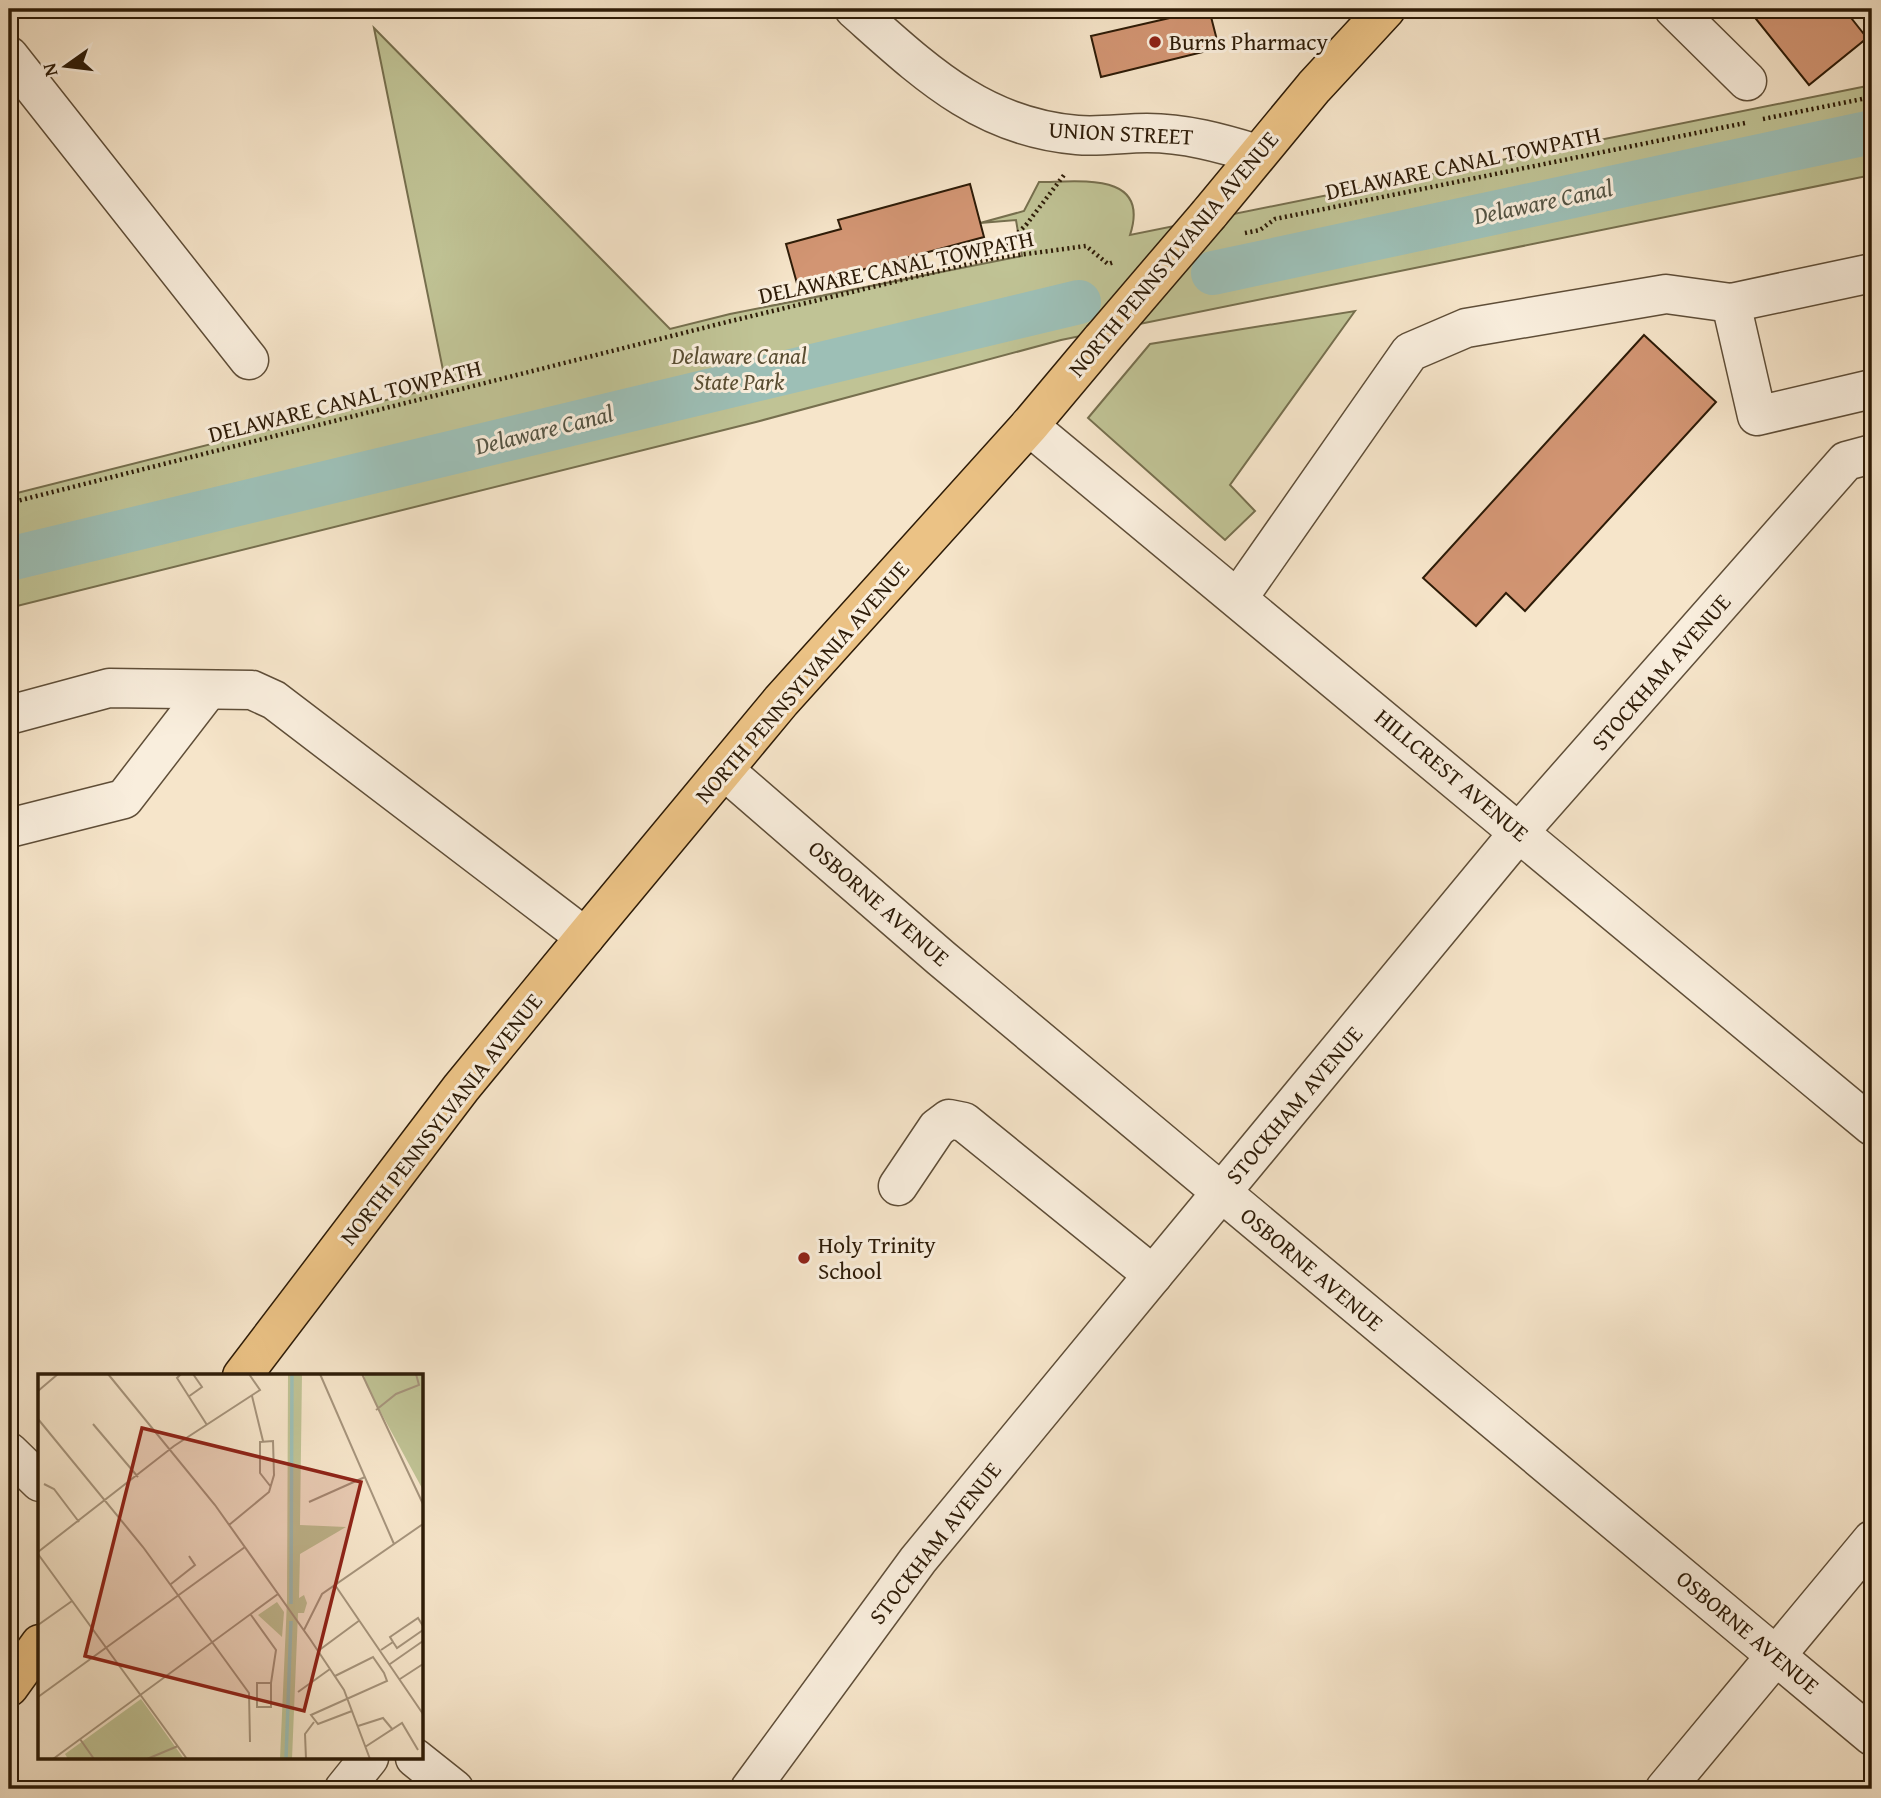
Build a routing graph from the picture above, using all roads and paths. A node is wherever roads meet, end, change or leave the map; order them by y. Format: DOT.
graph roads {
  1 [pos="853,9"];
  2 [pos="1386,9"];
  3 [pos="1674,9"];
  4 [pos="9,56"];
  5 [pos="1747,81"];
  6 [pos="1872,97"];
  7 [pos="1257,154"];
  8 [pos="1064,175"];
  9 [pos="1222,225"];
  10 [pos="989,259"];
  11 [pos="1121,261"];
  12 [pos="1872,273"];
  13 [pos="1731,303"];
  14 [pos="249,360"];
  15 [pos="1872,389"];
  16 [pos="1029,426"];
  17 [pos="1872,454"];
  18 [pos="9,503"];
  19 [pos="1238,598"];
  20 [pos="208,690"];
  21 [pos="9,715"];
  22 [pos="724,770"];
  23 [pos="9,828"];
  24 [pos="1520,831"];
  25 [pos="585,937"];
  26 [pos="1872,1126"];
  27 [pos="898,1186"];
  28 [pos="1221,1193"];
  29 [pos="1153,1275"];
  30 [pos="244,1374"];
  31 [pos="9,1452"];
  32 [pos="38,1480"];
  33 [pos="1872,1540"];
  34 [pos="38,1647"];
  35 [pos="1776,1656"];
  36 [pos="9,1687"];
  37 [pos="1872,1736"];
  38 [pos="368,1759"];
  39 [pos="416,1759"];
  40 [pos="344,1789"];
  41 [pos="454,1789"];
  42 [pos="750,1789"];
  43 [pos="1665,1789"];
  1 -- 7 [label="street, UNION STREET"];
  2 -- 7 [label="main road, NORTH PENNSYLVANIA AVENUE"];
  3 -- 5 [label="street"];
  4 -- 14 [label="street"];
  6 -- 9 [label="path, DELAWARE CANAL TOWPATH"];
  7 -- 9 [label="main road, NORTH PENNSYLVANIA AVENUE"];
  8 -- 10 [label="path"];
  9 -- 16 [label="main road, NORTH PENNSYLVANIA AVENUE, bridge"];
  10 -- 11 [label="path, DELAWARE CANAL TOWPATH"];
  10 -- 18 [label="path, DELAWARE CANAL TOWPATH"];
  12 -- 13 [label="street"];
  13 -- 15 [label="street"];
  13 -- 19 [label="street"];
  16 -- 19 [label="street, HILLCREST AVENUE"];
  16 -- 22 [label="main road, NORTH PENNSYLVANIA AVENUE"];
  17 -- 24 [label="street, STOCKHAM AVENUE"];
  19 -- 24 [label="street, HILLCREST AVENUE"];
  20 -- 21 [label="street"];
  20 -- 23 [label="street"];
  20 -- 25 [label="street"];
  22 -- 25 [label="main road, NORTH PENNSYLVANIA AVENUE"];
  22 -- 28 [label="street, OSBORNE AVENUE"];
  24 -- 26 [label="street, HILLCREST AVENUE"];
  24 -- 28 [label="street, STOCKHAM AVENUE"];
  25 -- 30 [label="main road, NORTH PENNSYLVANIA AVENUE"];
  27 -- 29 [label="street"];
  28 -- 29 [label="street, STOCKHAM AVENUE"];
  28 -- 35 [label="street, OSBORNE AVENUE"];
  29 -- 42 [label="street, STOCKHAM AVENUE"];
  31 -- 32 [label="street"];
  33 -- 35 [label="street"];
  34 -- 36 [label="main road"];
  35 -- 37 [label="street, OSBORNE AVENUE"];
  35 -- 43 [label="street"];
  38 -- 40 [label="street"];
  39 -- 41 [label="street"];
}
